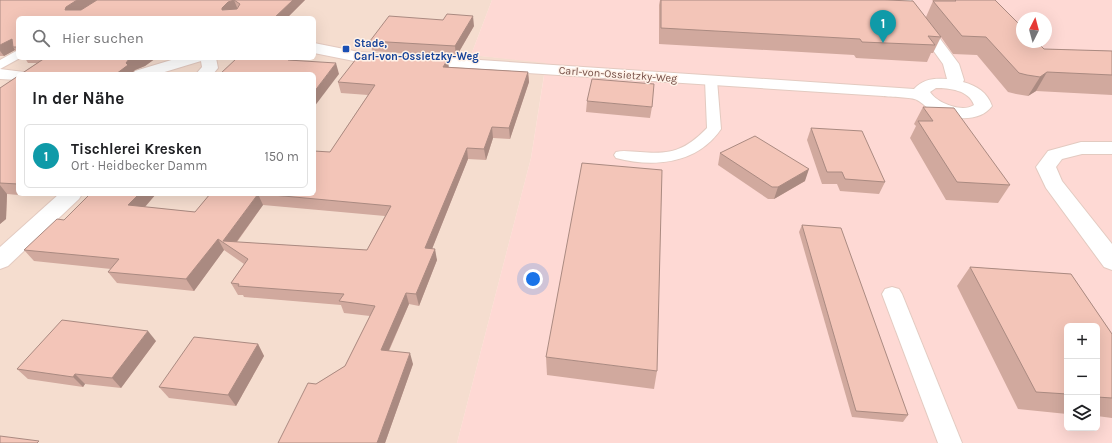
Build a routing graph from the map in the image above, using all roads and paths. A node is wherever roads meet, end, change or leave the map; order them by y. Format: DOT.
graph roads {
  1 [pos="904,0"];
  2 [pos="316,48"];
  3 [pos="16,55"];
  4 [pos="189,60"];
  5 [pos="208,60"];
  6 [pos="0,65"];
  7 [pos="148,72"];
  8 [pos="206,72"];
  9 [pos="0,74"];
  10 [pos="16,75"];
  11 [pos="711,80"];
  12 [pos="954,85"];
  13 [pos="922,95"];
  14 [pos="1112,148"];
  15 [pos="621,155"];
  16 [pos="70,196"];
  17 [pos="0,260"];
  18 [pos="1112,261"];
  19 [pos="892,294"];
  20 [pos="950,443"];
  1 -- 12 [label="street"];
  2 -- 11 [label="street, Carl-von-Ossietzky-Weg"];
  3 -- 6 [label="lane"];
  4 -- 7 [label="street"];
  5 -- 8 [label="street"];
  9 -- 10 [label="street"];
  11 -- 13 [label="street, Carl-von-Ossietzky-Weg"];
  11 -- 15 [label="lane"];
  12 -- 13 [label="street"];
  12 -- 13 [label="street"];
  14 -- 18 [label="street"];
  16 -- 17 [label="street"];
  19 -- 20 [label="lane"];
}
